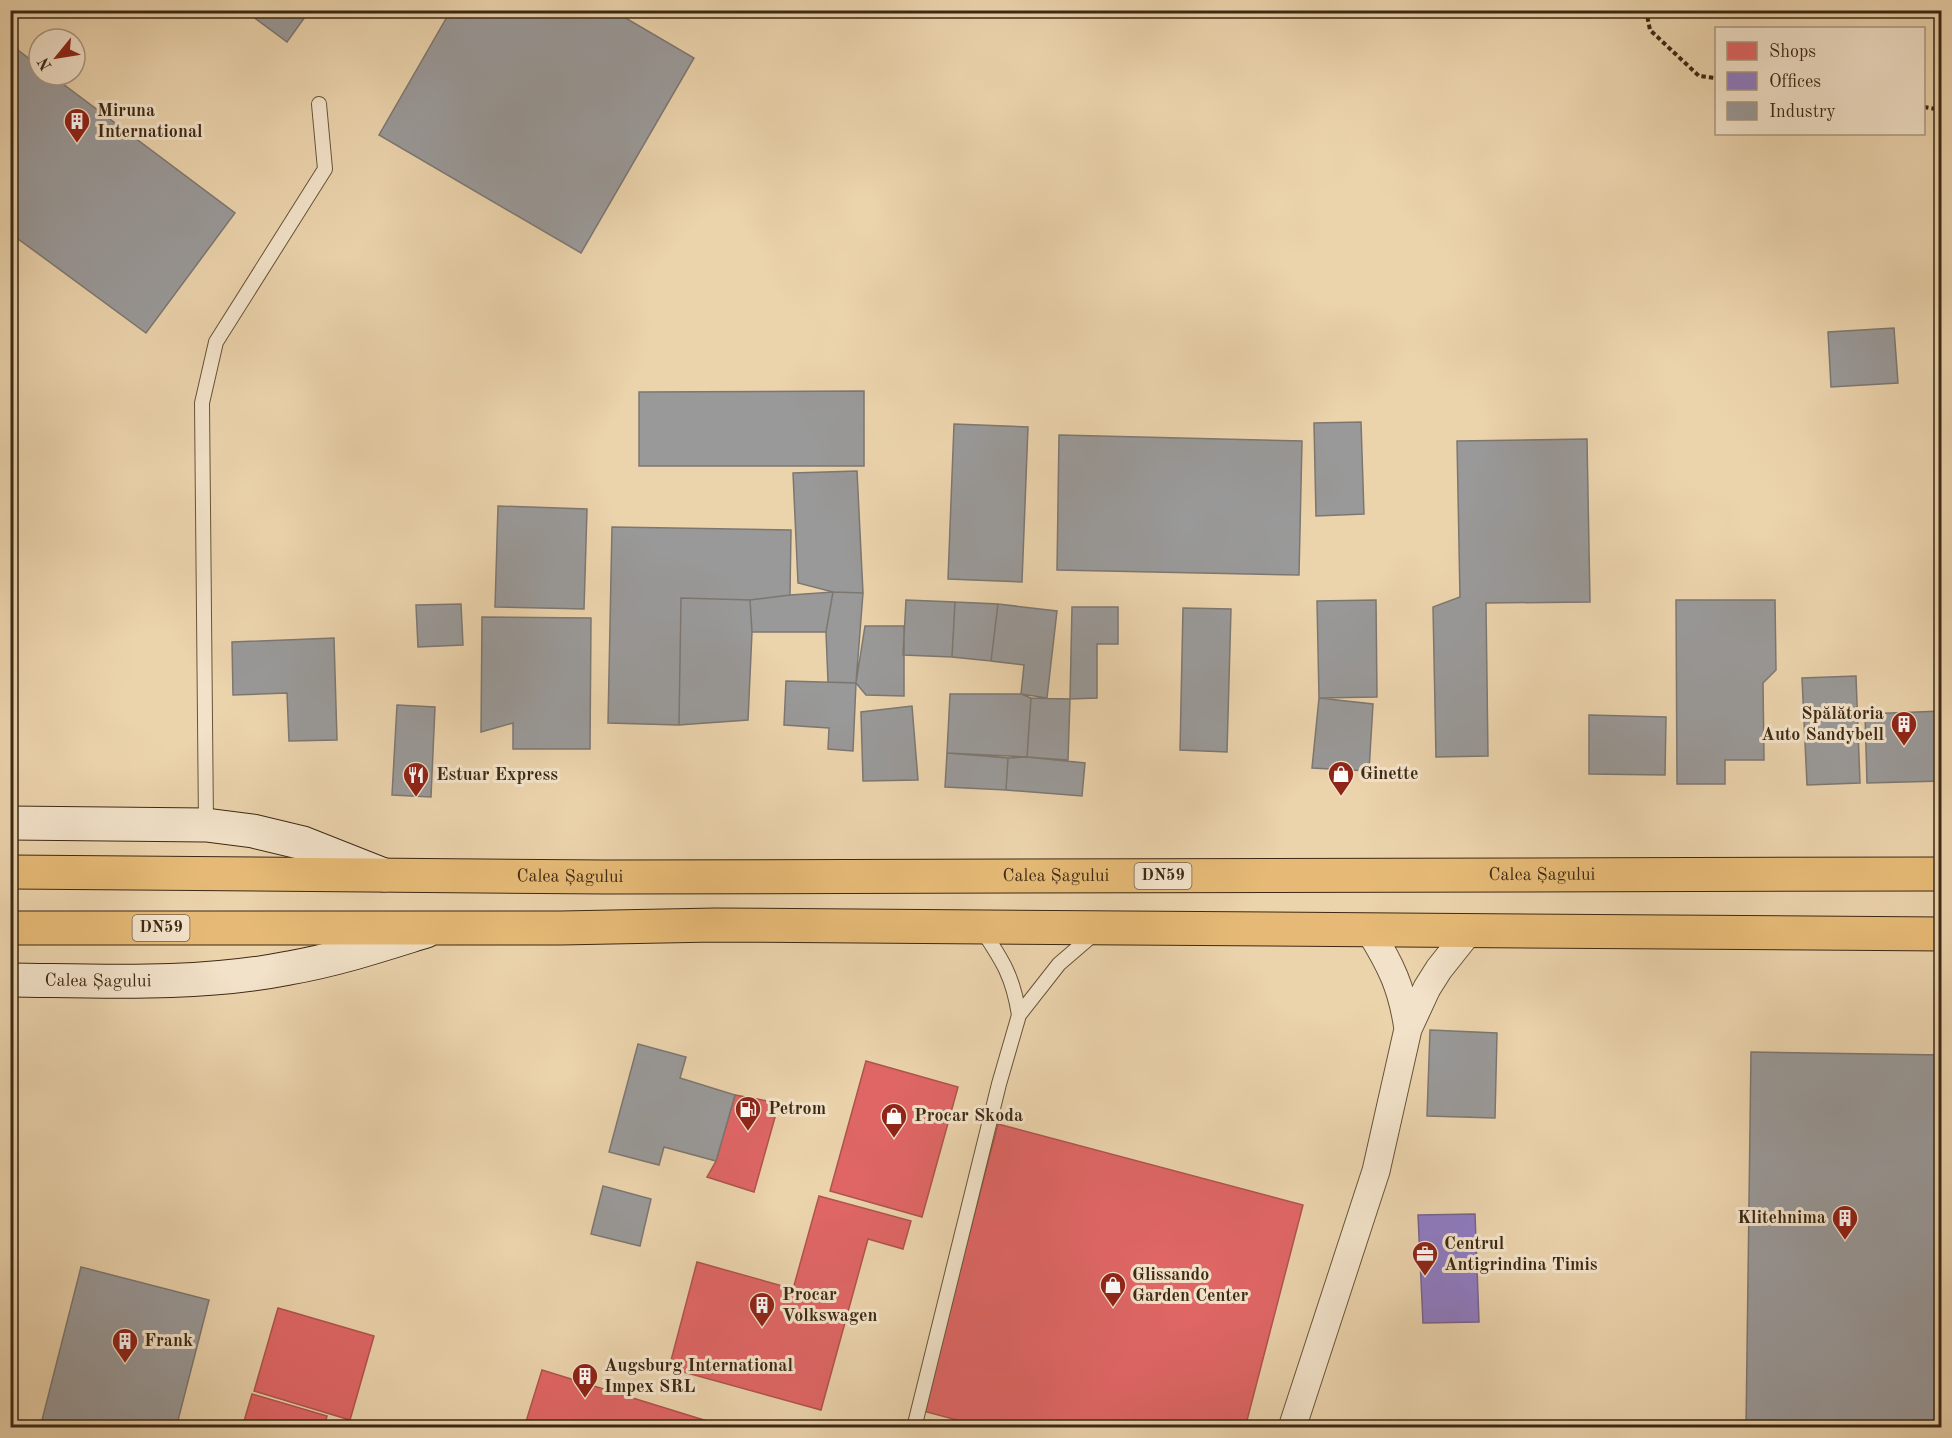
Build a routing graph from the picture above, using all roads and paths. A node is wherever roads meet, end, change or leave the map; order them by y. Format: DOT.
graph roads {
  1 [pos="1646,10"];
  2 [pos="1715,78"];
  3 [pos="319,104"];
  4 [pos="1925,107"];
  5 [pos="1941,110"];
  6 [pos="10,823"];
  7 [pos="206,825"];
  8 [pos="10,872"];
  9 [pos="1941,874"];
  10 [pos="384,875"];
  11 [pos="980,927"];
  12 [pos="10,928"];
  13 [pos="434,928"];
  14 [pos="1101,928"];
  15 [pos="1370,930"];
  16 [pos="1470,930"];
  17 [pos="1941,934"];
  18 [pos="10,980"];
  19 [pos="1019,1014"];
  20 [pos="1408,1029"];
  21 [pos="914,1428"];
  22 [pos="1292,1428"];
  1 -- 2 [label="path"];
  3 -- 7 [label="lane"];
  4 -- 5 [label="path"];
  6 -- 7 [label="street, Calea Șagului"];
  7 -- 10 [label="street, Calea Șagului"];
  8 -- 10 [label="main road, Calea Șagului / DN59"];
  9 -- 10 [label="main road, Calea Șagului / DN59"];
  11 -- 13 [label="main road, Calea Șagului / DN59"];
  11 -- 14 [label="main road, Calea Șagului / DN59"];
  11 -- 19 [label="lane"];
  12 -- 13 [label="main road, Calea Șagului / DN59"];
  13 -- 18 [label="street, Calea Șagului"];
  14 -- 15 [label="main road, Calea Șagului / DN59"];
  14 -- 19 [label="lane"];
  15 -- 16 [label="main road, Calea Șagului / DN59"];
  15 -- 20 [label="street"];
  16 -- 17 [label="main road, Calea Șagului / DN59"];
  16 -- 20 [label="street"];
  19 -- 21 [label="lane"];
  20 -- 22 [label="street"];
}
